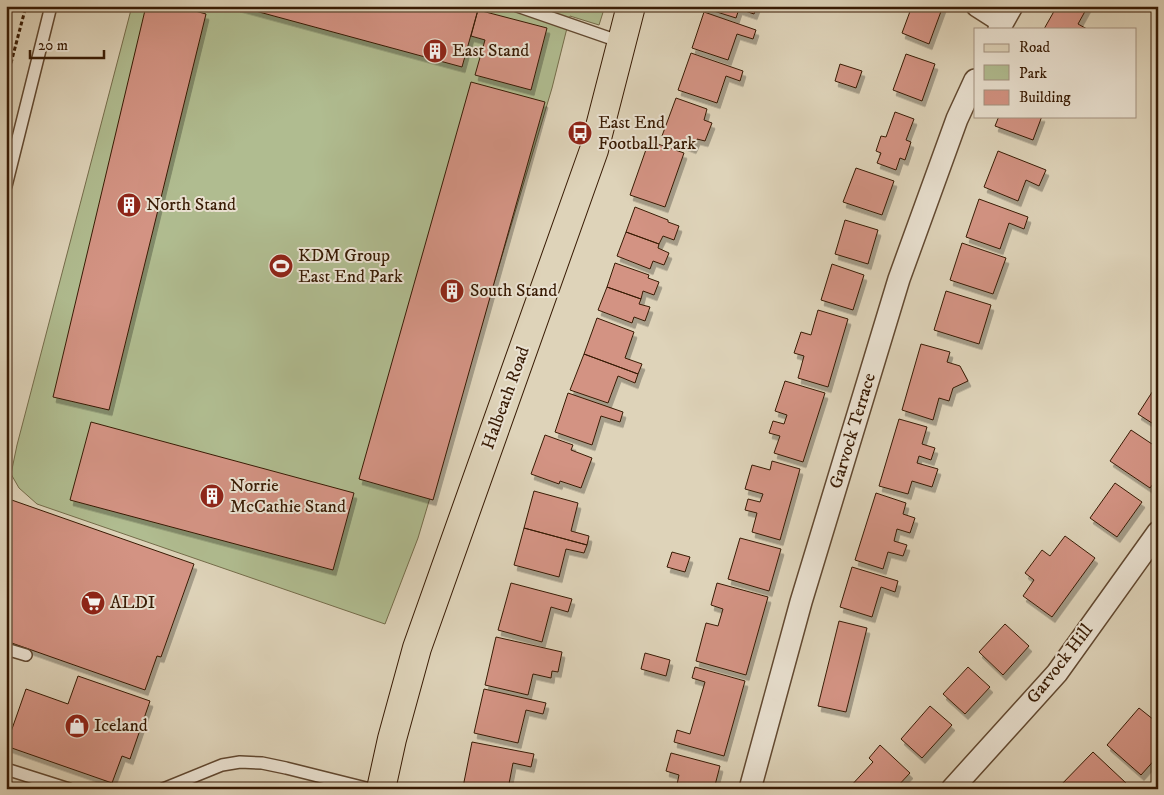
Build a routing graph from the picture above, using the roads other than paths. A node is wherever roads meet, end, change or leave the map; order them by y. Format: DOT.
graph roads {
  1 [pos="52,6"];
  2 [pos="517,6"];
  3 [pos="630,6"];
  4 [pos="977,6"];
  5 [pos="1004,19"];
  6 [pos="622,42"];
  7 [pos="974,82"];
  8 [pos="6,186"];
  9 [pos="1158,532"];
  10 [pos="6,649"];
  11 [pos="26,655"];
  12 [pos="6,768"];
  13 [pos="69,789"];
  14 [pos="163,789"];
  15 [pos="370,789"];
  16 [pos="382,789"];
  17 [pos="750,789"];
  18 [pos="952,789"];
  1 -- 8 [label="lane"];
  2 -- 6 [label="lane"];
  3 -- 6 [label="main road, Halbeath Road"];
  4 -- 5 [label="street"];
  6 -- 16 [label="main road, Halbeath Road"];
  7 -- 17 [label="street, Garvock Terrace"];
  9 -- 18 [label="street, Garvock Hill"];
  10 -- 11 [label="lane"];
  12 -- 13 [label="lane"];
  14 -- 15 [label="lane"];
}
